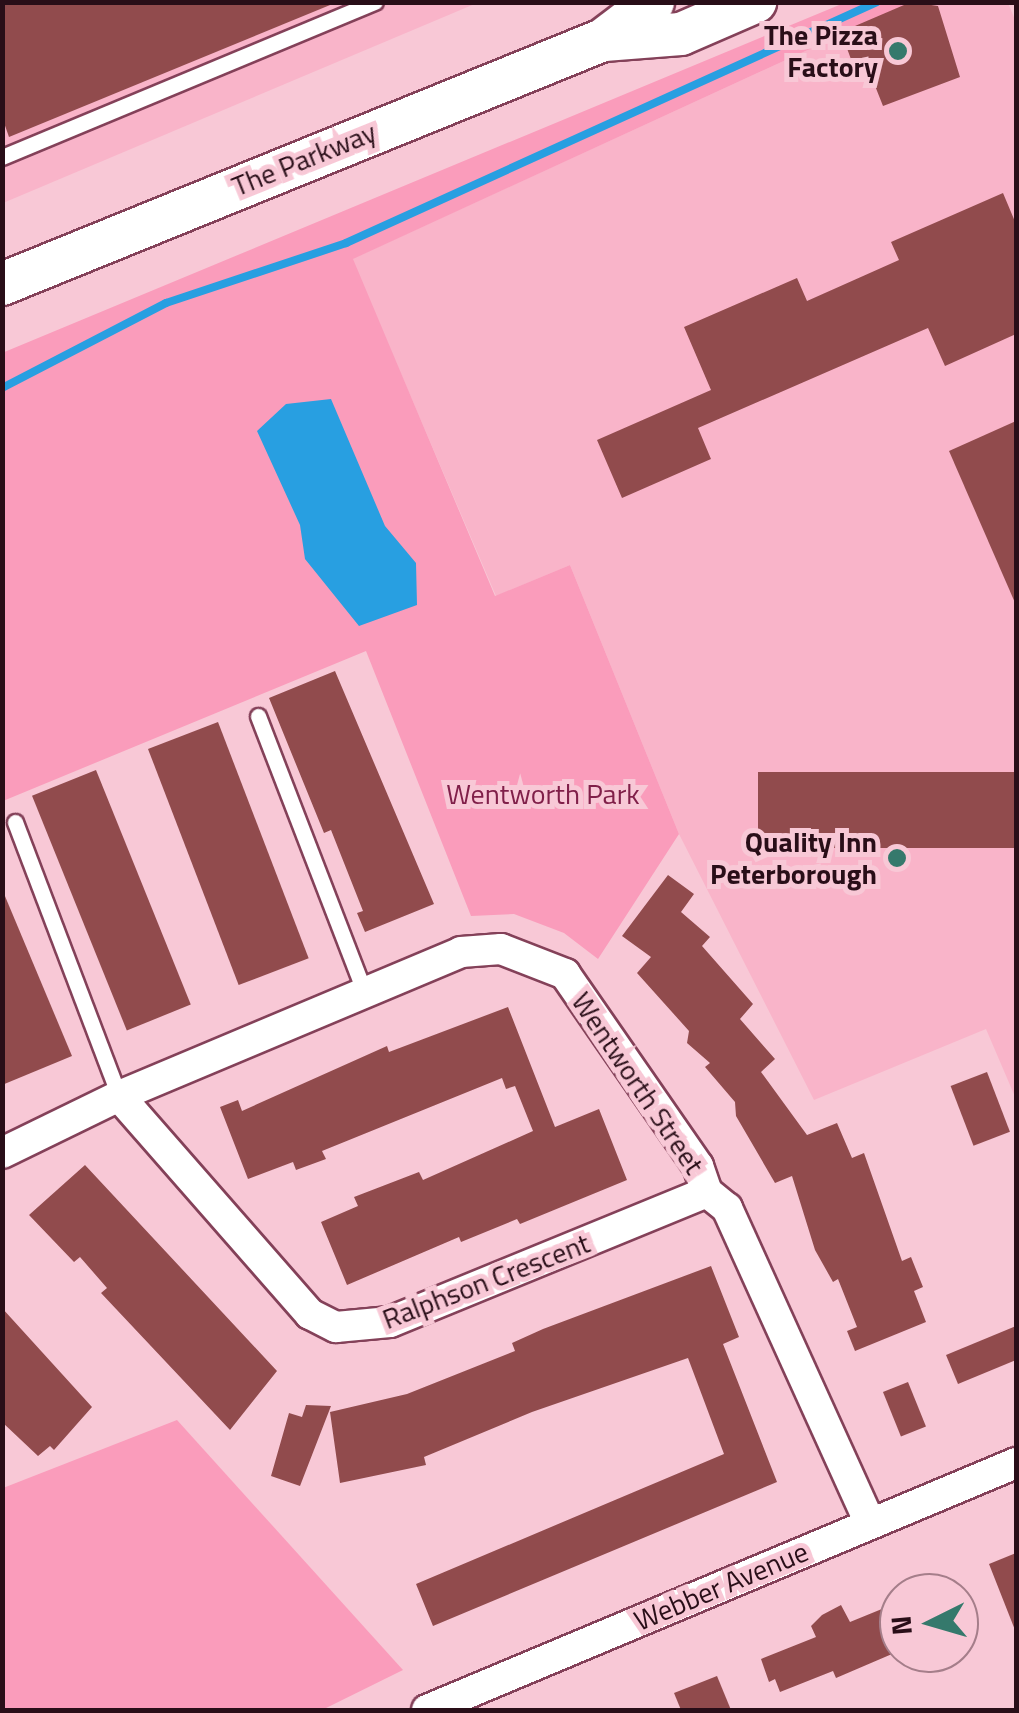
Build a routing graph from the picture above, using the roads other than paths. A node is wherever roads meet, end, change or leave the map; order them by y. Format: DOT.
graph roads {
  1 [pos="375,2"];
  2 [pos="653,2"];
  3 [pos="755,2"];
  4 [pos="603,40"];
  5 [pos="2,157"];
  6 [pos="4,283"];
  7 [pos="258,716"];
  8 [pos="15,822"];
  9 [pos="365,993"];
  10 [pos="119,1096"];
  11 [pos="2,1153"];
  12 [pos="708,1192"];
  13 [pos="1016,1463"];
  14 [pos="870,1523"];
  15 [pos="427,1710"];
  1 -- 5 [label="lane"];
  2 -- 4 [label="main road, The Parkway"];
  3 -- 4 [label="main road, The Parkway"];
  4 -- 6 [label="main road, The Parkway"];
  7 -- 9 [label="lane"];
  8 -- 10 [label="lane"];
  9 -- 10 [label="street, Wentworth Street"];
  9 -- 12 [label="street, Wentworth Street"];
  10 -- 11 [label="street, Wentworth Street"];
  10 -- 12 [label="street, Ralphson Crescent"];
  12 -- 14 [label="street, Wentworth Street"];
  13 -- 14 [label="street, Webber Avenue"];
  14 -- 15 [label="street, Webber Avenue"];
}
